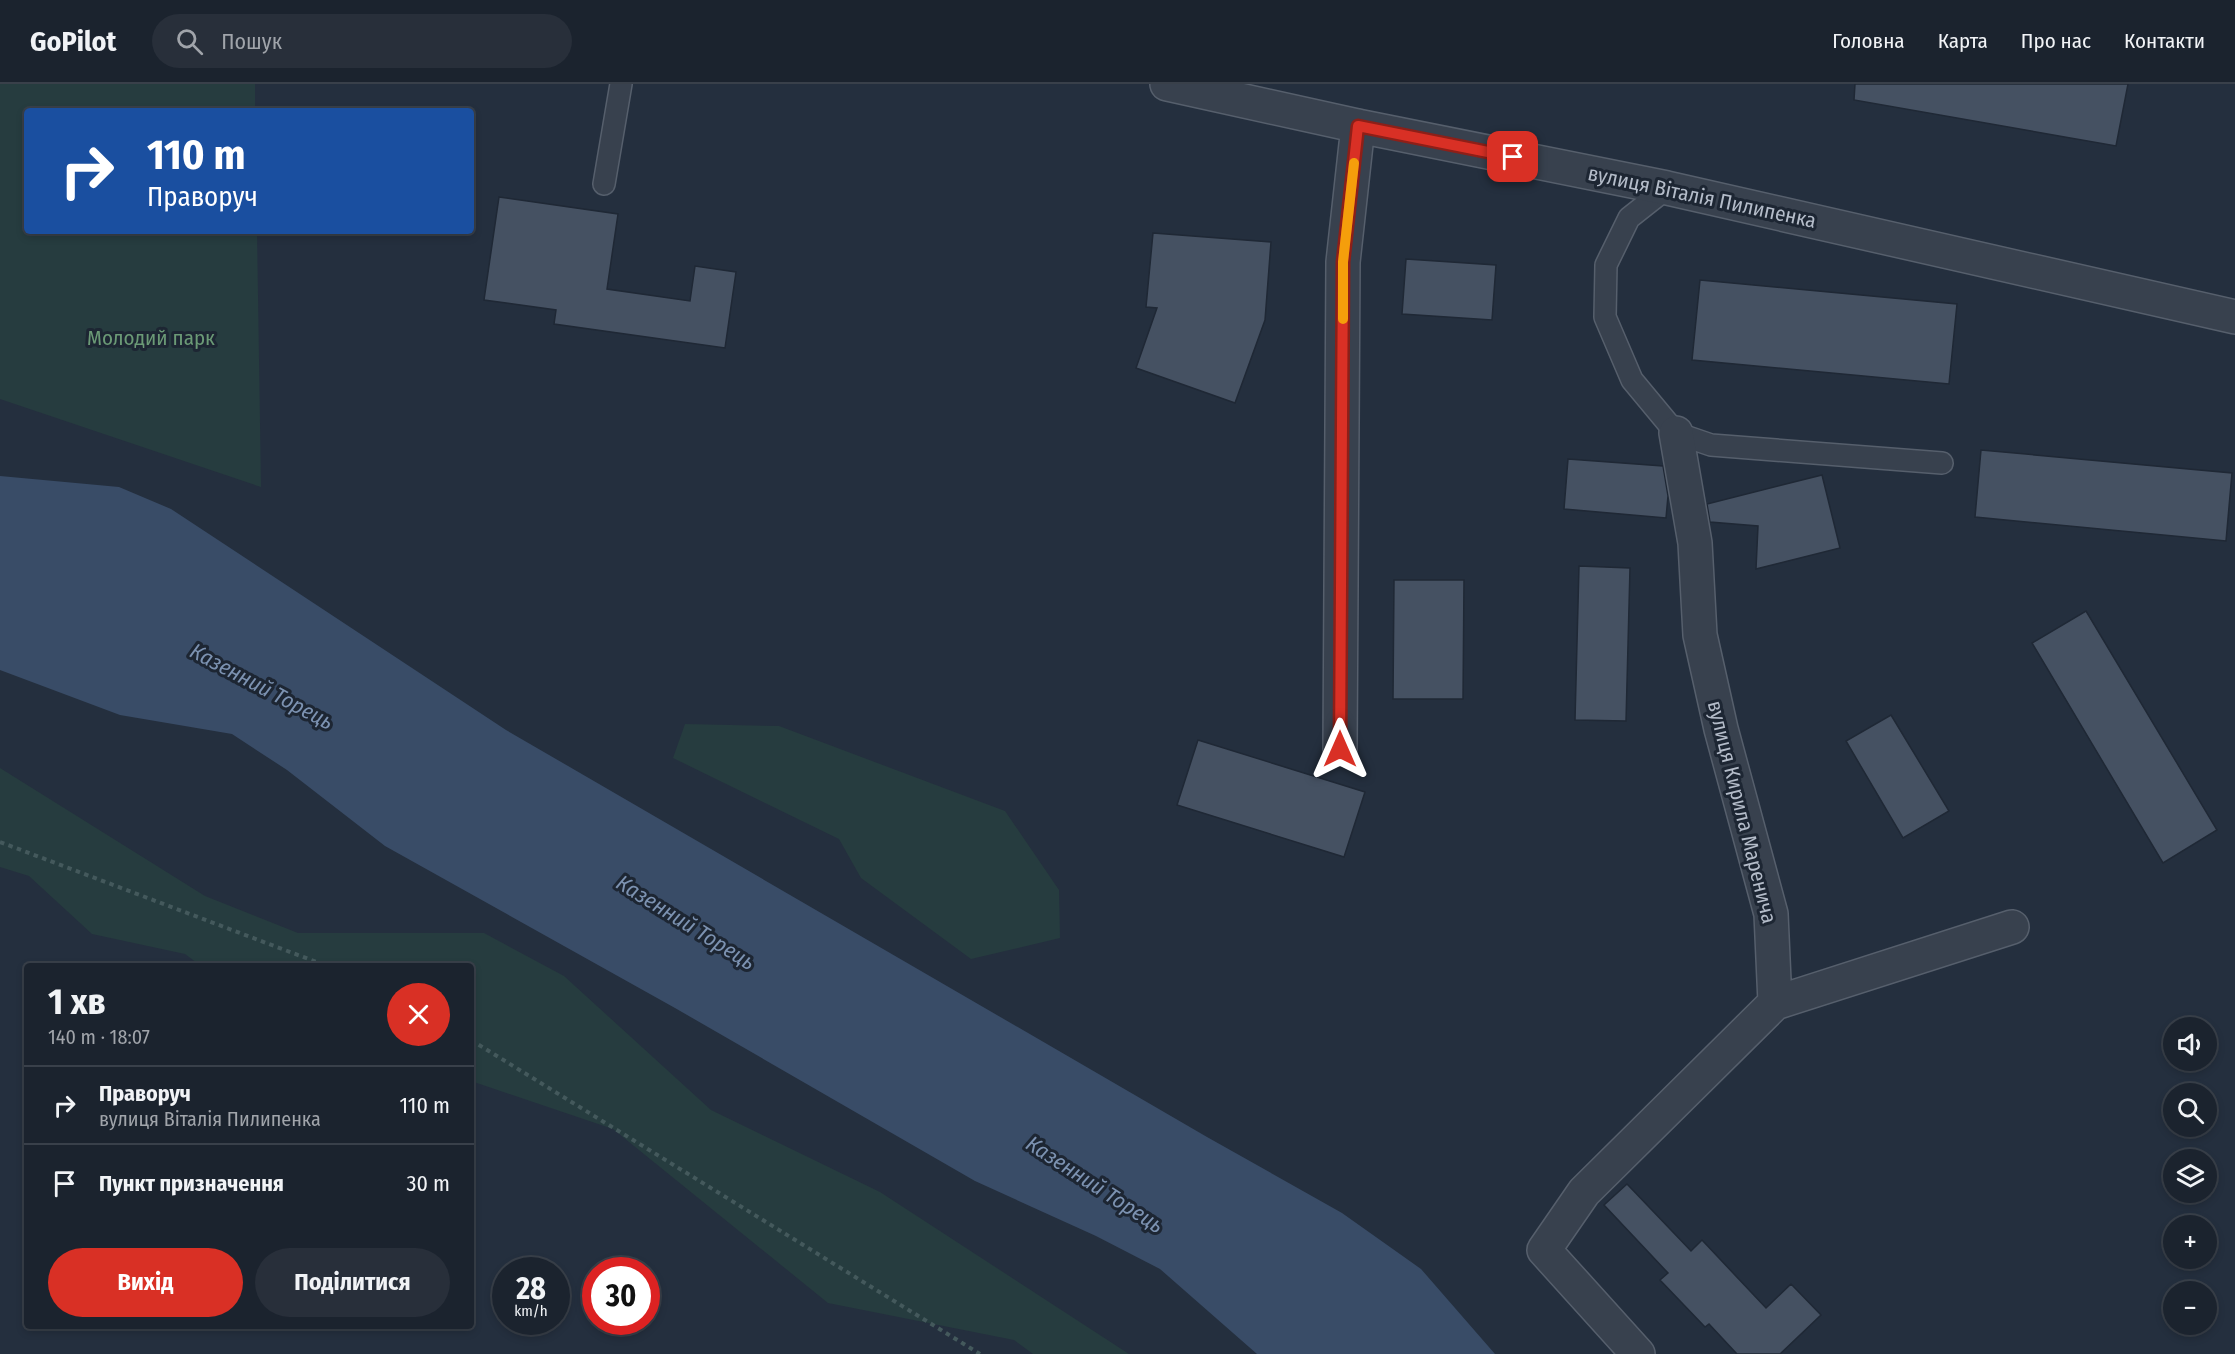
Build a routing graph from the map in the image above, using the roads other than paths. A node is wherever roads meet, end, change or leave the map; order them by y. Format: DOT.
graph roads {
  1 [pos="621,84"];
  2 [pos="1167,84"];
  3 [pos="1358,126"];
  4 [pos="604,184"];
  5 [pos="1667,188"];
  6 [pos="2235,317"];
  7 [pos="1676,433"];
  8 [pos="1942,463"];
  9 [pos="1340,749"];
  10 [pos="2012,927"];
  11 [pos="1775,1003"];
  12 [pos="1638,1354"];
  1 -- 4 [label="lane"];
  2 -- 3 [label="street, вулиця Віталія Пилипенка"];
  3 -- 5 [label="street, вулиця Віталія Пилипенка"];
  3 -- 9 [label="street"];
  5 -- 6 [label="street, вулиця Віталія Пилипенка"];
  5 -- 7 [label="lane"];
  7 -- 8 [label="lane"];
  7 -- 11 [label="street, вулиця Кирила Маренича"];
  10 -- 11 [label="street"];
  11 -- 12 [label="street"];
}
